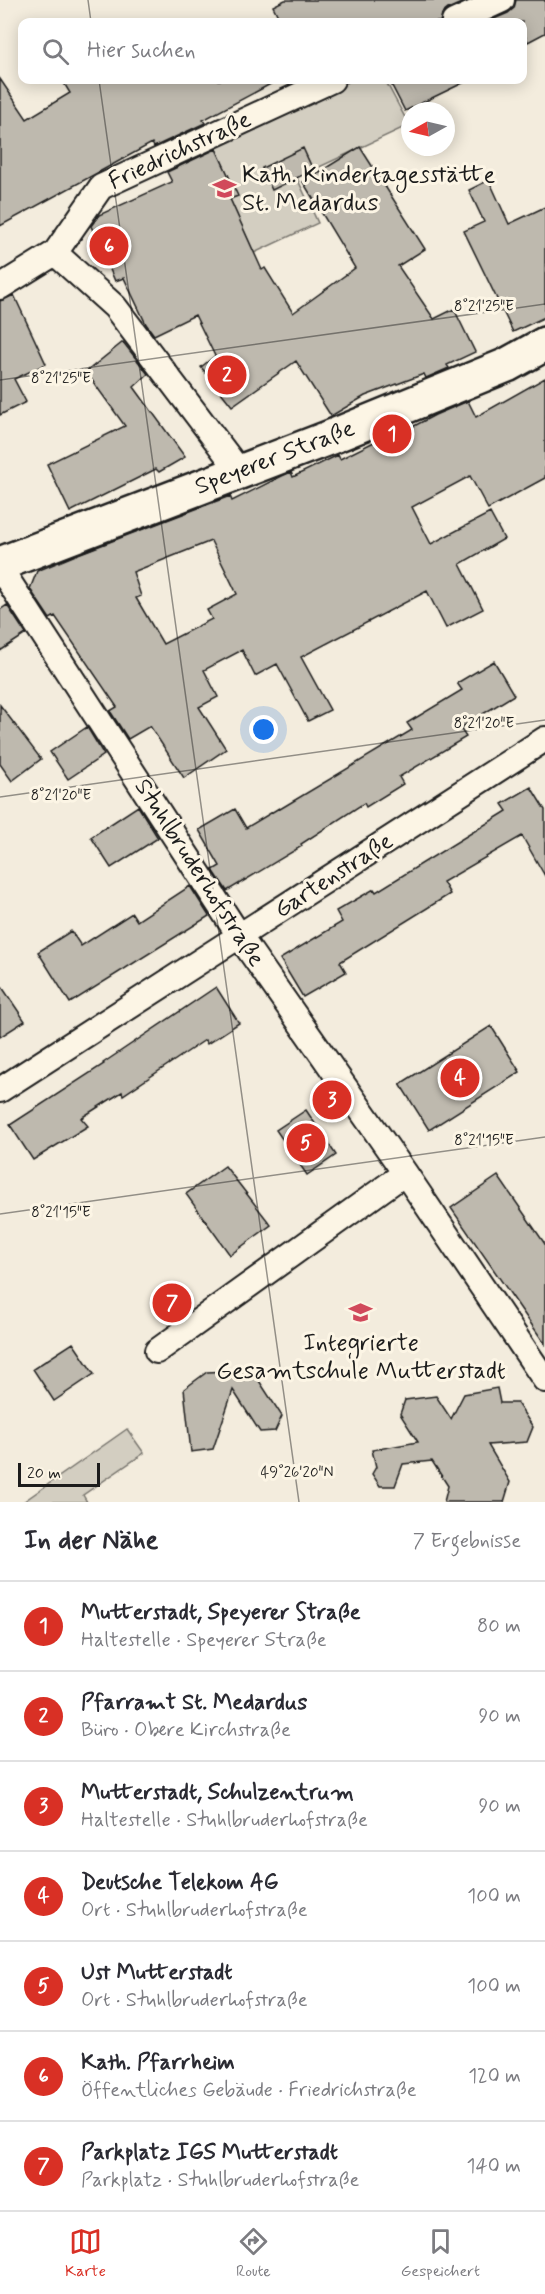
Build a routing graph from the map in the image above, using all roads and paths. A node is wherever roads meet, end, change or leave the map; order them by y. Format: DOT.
graph roads {
  1 [pos="502,0"];
  2 [pos="463,18"];
  3 [pos="323,84"];
  4 [pos="55,253"];
  5 [pos="0,287"];
  6 [pos="545,344"];
  7 [pos="240,472"];
  8 [pos="0,566"];
  9 [pos="545,738"];
  10 [pos="240,937"];
  11 [pos="0,1090"];
  12 [pos="405,1173"];
  13 [pos="157,1351"];
  14 [pos="545,1380"];
  1 -- 2 [label="street"];
  3 -- 4 [label="street, Friedrichstraße"];
  4 -- 5 [label="street"];
  4 -- 7 [label="street"];
  6 -- 7 [label="main road, Speyerer Straße"];
  7 -- 8 [label="main road, Speyerer Straße"];
  8 -- 10 [label="street, Stuhlbruderhofstraße"];
  9 -- 10 [label="street, Gartenstraße"];
  10 -- 11 [label="street, Gartenstraße"];
  10 -- 12 [label="street, Stuhlbruderhofstraße"];
  12 -- 13 [label="street"];
  12 -- 14 [label="street, Stuhlbruderhofstraße"];
}
